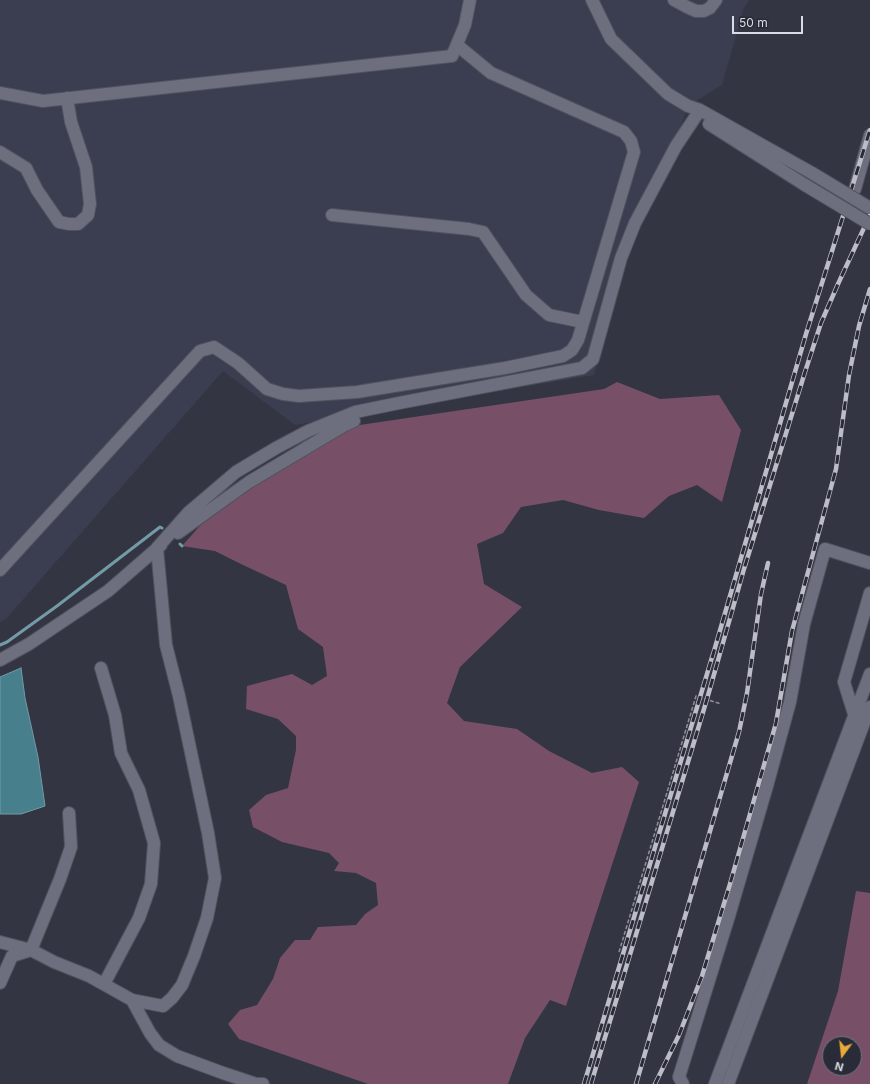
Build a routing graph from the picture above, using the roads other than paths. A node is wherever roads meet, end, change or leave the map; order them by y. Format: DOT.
graph roads {
  1 [pos="470,0"];
  2 [pos="592,0"];
  3 [pos="674,0"];
  4 [pos="716,0"];
  5 [pos="457,45"];
  6 [pos="0,93"];
  7 [pos="67,98"];
  8 [pos="695,110"];
  9 [pos="870,135"];
  10 [pos="0,152"];
  11 [pos="855,189"];
  12 [pos="870,208"];
  13 [pos="332,215"];
  14 [pos="870,224"];
  15 [pos="583,322"];
  16 [pos="157,548"];
  17 [pos="870,563"];
  18 [pos="0,570"];
  19 [pos="870,593"];
  20 [pos="0,660"];
  21 [pos="101,668"];
  22 [pos="870,674"];
  23 [pos="870,707"];
  24 [pos="854,714"];
  25 [pos="69,814"];
  26 [pos="0,942"];
  27 [pos="31,950"];
  28 [pos="0,983"];
  29 [pos="104,984"];
  30 [pos="132,1000"];
  31 [pos="263,1084"];
  32 [pos="683,1084"];
  33 [pos="715,1084"];
  34 [pos="728,1084"];
  1 -- 5 [label="street"];
  2 -- 8 [label="street"];
  3 -- 4 [label="street"];
  5 -- 7 [label="street"];
  5 -- 15 [label="street"];
  6 -- 7 [label="street"];
  7 -- 10 [label="street"];
  8 -- 12 [label="street, bridge"];
  8 -- 14 [label="street, bridge"];
  8 -- 16 [label="street"];
  9 -- 11 [label="street"];
  13 -- 15 [label="street"];
  15 -- 18 [label="street"];
  16 -- 20 [label="street"];
  16 -- 30 [label="street"];
  17 -- 32 [label="street"];
  19 -- 24 [label="street"];
  21 -- 29 [label="street"];
  22 -- 24 [label="street"];
  23 -- 34 [label="street"];
  24 -- 33 [label="street"];
  25 -- 27 [label="street"];
  26 -- 27 [label="street"];
  27 -- 28 [label="street"];
  27 -- 29 [label="street"];
  29 -- 30 [label="street"];
  30 -- 31 [label="street"];
}
